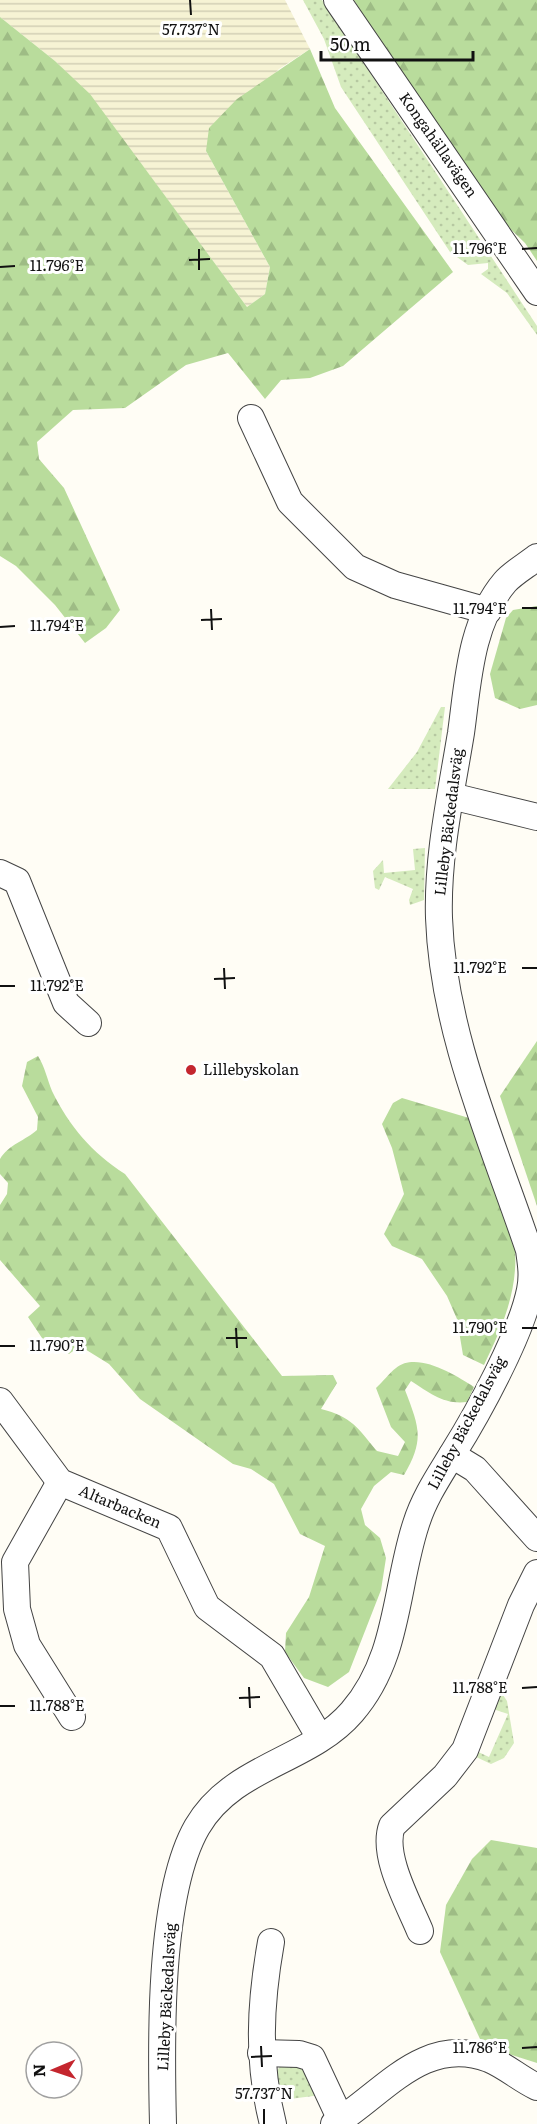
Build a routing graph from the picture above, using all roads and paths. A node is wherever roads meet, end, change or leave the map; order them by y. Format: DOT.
graph roads {
  1 [pos="337,0"];
  2 [pos="537,292"];
  3 [pos="251,418"];
  4 [pos="537,557"];
  5 [pos="488,611"];
  6 [pos="451,796"];
  7 [pos="537,817"];
  8 [pos="0,873"];
  9 [pos="88,1023"];
  10 [pos="0,1401"];
  11 [pos="452,1455"];
  12 [pos="60,1482"];
  13 [pos="537,1538"];
  14 [pos="537,1573"];
  15 [pos="72,1717"];
  16 [pos="320,1738"];
  17 [pos="420,1931"];
  18 [pos="271,1942"];
  19 [pos="261,2052"];
  20 [pos="537,2087"];
  21 [pos="337,2122"];
  22 [pos="163,2124"];
  23 [pos="273,2124"];
  1 -- 2 [label="street, Kongahällavägen"];
  3 -- 5 [label="street"];
  4 -- 5 [label="street, Lilleby Bäckedalsväg"];
  5 -- 6 [label="street, Lilleby Bäckedalsväg"];
  6 -- 7 [label="street"];
  6 -- 11 [label="street, Lilleby Bäckedalsväg"];
  8 -- 9 [label="street"];
  10 -- 12 [label="street, Altarbacken"];
  11 -- 13 [label="street"];
  11 -- 16 [label="street, Lilleby Bäckedalsväg"];
  12 -- 15 [label="street, Altarbacken"];
  12 -- 16 [label="street, Altarbacken"];
  14 -- 17 [label="street"];
  16 -- 22 [label="street, Lilleby Bäckedalsväg"];
  18 -- 19 [label="street"];
  19 -- 21 [label="street"];
  19 -- 23 [label="street"];
  20 -- 21 [label="street"];
}
